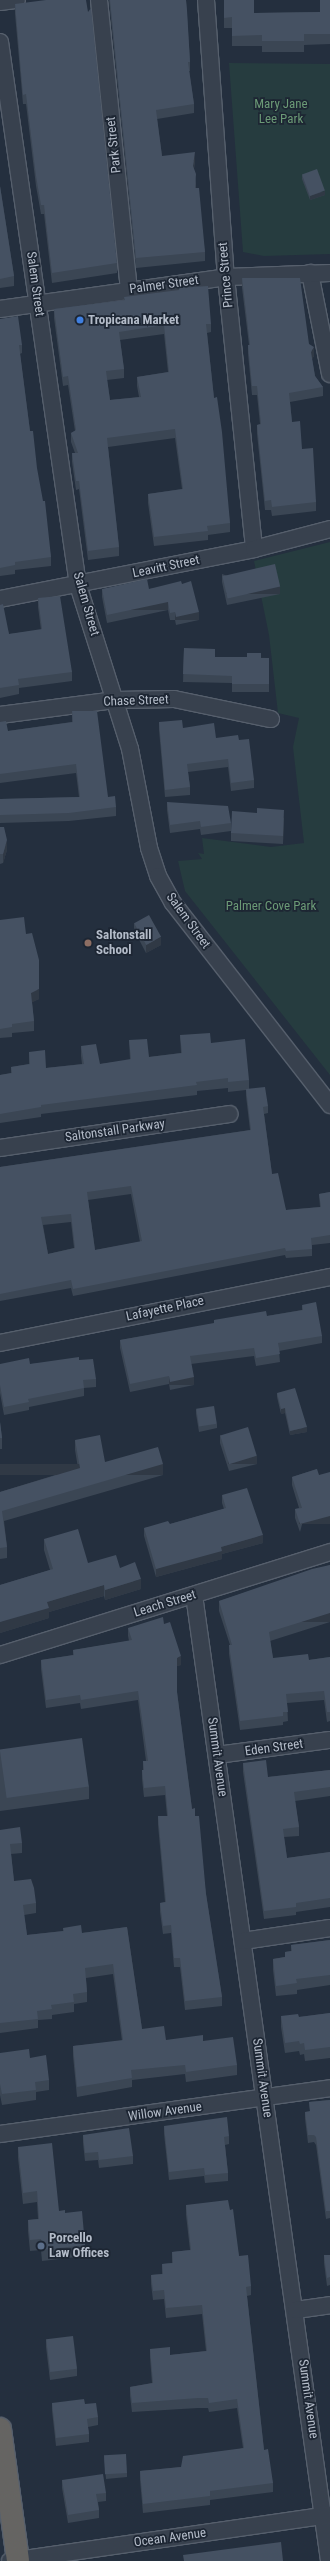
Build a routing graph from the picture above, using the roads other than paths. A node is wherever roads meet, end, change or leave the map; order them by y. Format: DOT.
graph roads {
  1 [pos="17,0"];
  2 [pos="99,0"];
  3 [pos="206,0"];
  4 [pos="0,2"];
  5 [pos="0,42"];
  6 [pos="310,273"];
  7 [pos="330,273"];
  8 [pos="226,277"];
  9 [pos="129,290"];
  10 [pos="37,304"];
  11 [pos="0,309"];
  12 [pos="330,374"];
  13 [pos="330,529"];
  14 [pos="254,549"];
  15 [pos="78,585"];
  16 [pos="0,599"];
  17 [pos="116,700"];
  18 [pos="0,715"];
  19 [pos="271,719"];
  20 [pos="330,1105"];
  21 [pos="229,1114"];
  22 [pos="0,1148"];
  23 [pos="330,1277"];
  24 [pos="0,1343"];
  25 [pos="330,1552"];
  26 [pos="194,1595"];
  27 [pos="0,1655"];
  28 [pos="330,1740"];
  29 [pos="217,1756"];
  30 [pos="330,1928"];
  31 [pos="243,1941"];
  32 [pos="330,2088"];
  33 [pos="265,2097"];
  34 [pos="0,2134"];
  35 [pos="330,2305"];
  36 [pos="296,2310"];
  37 [pos="0,2429"];
  38 [pos="326,2515"];
  39 [pos="16,2561"];
  40 [pos="329,2561"];
  1 -- 4 [label="street"];
  2 -- 9 [label="street, Park Street"];
  3 -- 8 [label="street, Prince Street"];
  5 -- 10 [label="street, Salem Street"];
  6 -- 7 [label="street, Palmer Street"];
  6 -- 8 [label="street, Palmer Street"];
  6 -- 12 [label="street"];
  8 -- 9 [label="street, Palmer Street"];
  8 -- 14 [label="street, Prince Street"];
  9 -- 10 [label="street, Palmer Street"];
  10 -- 11 [label="street, Palmer Street"];
  10 -- 15 [label="street, Salem Street"];
  13 -- 14 [label="street, Leavitt Street"];
  14 -- 15 [label="street, Leavitt Street"];
  15 -- 16 [label="street, Leavitt Street"];
  15 -- 17 [label="street, Salem Street"];
  17 -- 18 [label="street, Chase Street"];
  17 -- 19 [label="street, Chase Street"];
  17 -- 20 [label="street, Salem Street"];
  21 -- 22 [label="street, Saltonstall Parkway"];
  23 -- 24 [label="street, Lafayette Place"];
  25 -- 26 [label="street, Leach Street"];
  26 -- 27 [label="street, Leach Street"];
  26 -- 29 [label="street, Summit Avenue"];
  28 -- 29 [label="street, Eden Street"];
  29 -- 31 [label="street, Summit Avenue"];
  30 -- 31 [label="street"];
  31 -- 33 [label="street, Summit Avenue"];
  32 -- 33 [label="street, Willow Avenue"];
  33 -- 34 [label="street, Willow Avenue"];
  33 -- 36 [label="street, Summit Avenue"];
  35 -- 36 [label="street"];
  36 -- 38 [label="street, Summit Avenue"];
  37 -- 39 [label="highway"];
  38 -- 39 [label="street, Ocean Avenue"];
  38 -- 40 [label="street, Summit Avenue"];
}
